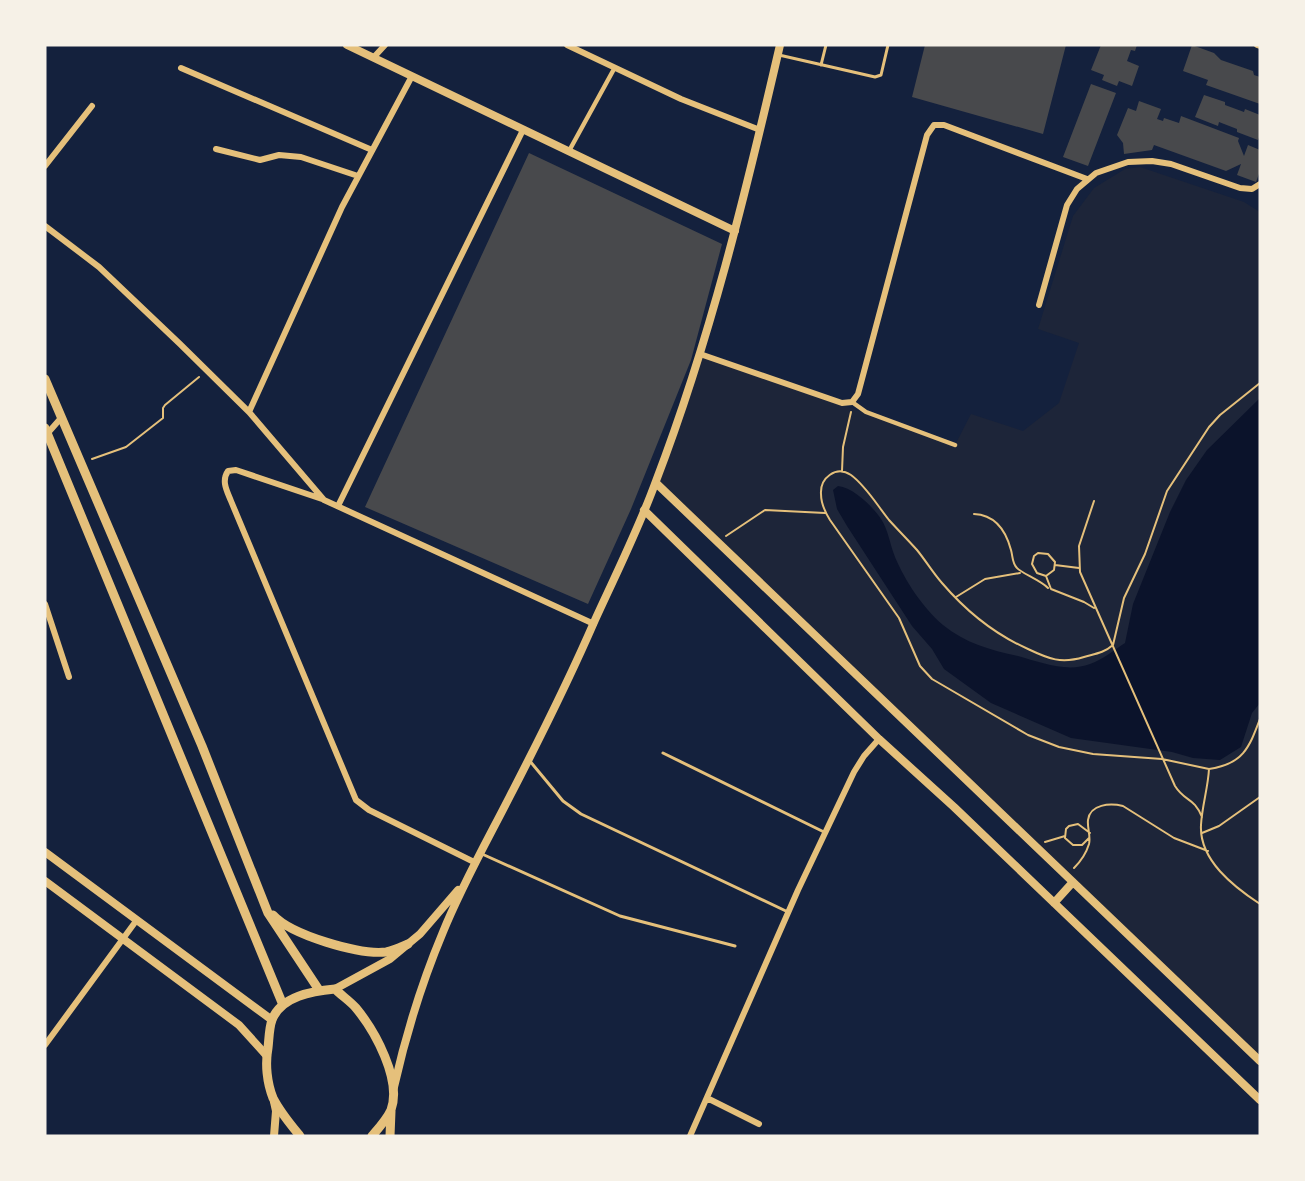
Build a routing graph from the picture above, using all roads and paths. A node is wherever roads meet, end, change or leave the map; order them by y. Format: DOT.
graph roads {
  1 [pos="347,45"];
  2 [pos="385,45"];
  3 [pos="567,45"];
  4 [pos="826,45"];
  5 [pos="888,45"];
  6 [pos="779,50"];
  7 [pos="374,57"];
  8 [pos="821,65"];
  9 [pos="181,68"];
  10 [pos="614,69"];
  11 [pos="412,76"];
  12 [pos="92,106"];
  13 [pos="523,130"];
  14 [pos="760,130"];
  15 [pos="216,149"];
  16 [pos="372,150"];
  17 [pos="569,151"];
  18 [pos="45,166"];
  19 [pos="358,176"];
  20 [pos="1087,179"];
  21 [pos="1260,184"];
  22 [pos="45,226"];
  23 [pos="735,231"];
  24 [pos="1039,305"];
  25 [pos="700,354"];
  26 [pos="207,371"];
  27 [pos="45,379"];
  28 [pos="1260,383"];
  29 [pos="852,402"];
  30 [pos="249,412"];
  31 [pos="62,418"];
  32 [pos="46,433"];
  33 [pos="955,445"];
  34 [pos="81,463"];
  35 [pos="842,471"];
  36 [pos="656,483"];
  37 [pos="324,500"];
  38 [pos="1094,501"];
  39 [pos="338,506"];
  40 [pos="644,510"];
  41 [pos="825,513"];
  42 [pos="974,514"];
  43 [pos="718,542"];
  44 [pos="1055,565"];
  45 [pos="1079,568"];
  46 [pos="1022,573"];
  47 [pos="1046,576"];
  48 [pos="1051,590"];
  49 [pos="955,598"];
  50 [pos="45,604"];
  51 [pos="1096,610"];
  52 [pos="594,624"];
  53 [pos="1113,646"];
  54 [pos="69,677"];
  55 [pos="1260,719"];
  56 [pos="879,738"];
  57 [pos="663,753"];
  58 [pos="1162,758"];
  59 [pos="529,760"];
  60 [pos="1209,769"];
  61 [pos="1260,797"];
  62 [pos="1202,817"];
  63 [pos="826,833"];
  64 [pos="1090,833"];
  65 [pos="1201,833"];
  66 [pos="1065,836"];
  67 [pos="1089,838"];
  68 [pos="1034,845"];
  69 [pos="1208,851"];
  70 [pos="45,852"];
  71 [pos="480,853"];
  72 [pos="476,862"];
  73 [pos="1070,879"];
  74 [pos="45,882"];
  75 [pos="464,883"];
  76 [pos="1054,903"];
  77 [pos="1260,904"];
  78 [pos="266,908"];
  79 [pos="788,912"];
  80 [pos="136,921"];
  81 [pos="122,940"];
  82 [pos="408,944"];
  83 [pos="735,946"];
  84 [pos="335,989"];
  85 [pos="319,990"];
  86 [pos="283,1005"];
  87 [pos="272,1020"];
  88 [pos="45,1045"];
  89 [pos="267,1056"];
  90 [pos="1260,1061"];
  91 [pos="394,1088"];
  92 [pos="273,1098"];
  93 [pos="707,1098"];
  94 [pos="1260,1100"];
  95 [pos="391,1110"];
  96 [pos="759,1124"];
  97 [pos="274,1136"];
  98 [pos="300,1136"];
  99 [pos="372,1136"];
  100 [pos="390,1136"];
  101 [pos="690,1136"];
  1 -- 7 [label="street"];
  2 -- 7 [label="street"];
  3 -- 10 [label="street"];
  4 -- 8 [label="lane"];
  5 -- 8 [label="lane"];
  6 -- 8 [label="lane"];
  6 -- 14 [label="main road"];
  7 -- 11 [label="street"];
  9 -- 16 [label="street"];
  10 -- 14 [label="street"];
  10 -- 17 [label="street"];
  11 -- 13 [label="street"];
  11 -- 16 [label="street"];
  12 -- 18 [label="street"];
  13 -- 17 [label="street"];
  13 -- 39 [label="street"];
  14 -- 23 [label="main road"];
  15 -- 19 [label="street"];
  16 -- 19 [label="street"];
  17 -- 23 [label="street"];
  19 -- 30 [label="street"];
  20 -- 21 [label="street"];
  20 -- 24 [label="street"];
  20 -- 29 [label="street"];
  22 -- 26 [label="street"];
  23 -- 25 [label="main road"];
  25 -- 29 [label="street"];
  25 -- 36 [label="main road"];
  26 -- 30 [label="street"];
  26 -- 34 [label="path"];
  27 -- 31 [label="main road"];
  28 -- 53 [label="path"];
  29 -- 33 [label="street"];
  29 -- 35 [label="path"];
  30 -- 37 [label="street"];
  31 -- 32 [label="street"];
  31 -- 34 [label="main road"];
  32 -- 86 [label="main road"];
  34 -- 78 [label="main road"];
  35 -- 41 [label="path"];
  35 -- 49 [label="path"];
  36 -- 40 [label="main road"];
  36 -- 43 [label="street"];
  37 -- 39 [label="street"];
  37 -- 72 [label="street"];
  38 -- 45 [label="path"];
  39 -- 52 [label="street"];
  40 -- 52 [label="main road"];
  40 -- 56 [label="street"];
  41 -- 43 [label="path"];
  41 -- 58 [label="path"];
  42 -- 46 [label="path"];
  43 -- 68 [label="street"];
  44 -- 45 [label="path"];
  44 -- 47 [label="path"];
  44 -- 47 [label="path"];
  45 -- 51 [label="path"];
  46 -- 48 [label="path"];
  46 -- 49 [label="path"];
  47 -- 48 [label="path"];
  48 -- 51 [label="path"];
  49 -- 53 [label="path"];
  50 -- 54 [label="street"];
  51 -- 53 [label="path"];
  52 -- 59 [label="main road"];
  53 -- 58 [label="path"];
  55 -- 60 [label="path"];
  56 -- 63 [label="street"];
  56 -- 76 [label="street"];
  57 -- 63 [label="lane"];
  58 -- 60 [label="path"];
  58 -- 62 [label="path"];
  59 -- 71 [label="main road"];
  59 -- 79 [label="lane"];
  60 -- 62 [label="path"];
  61 -- 65 [label="path"];
  62 -- 65 [label="path"];
  63 -- 79 [label="street"];
  64 -- 66 [label="path"];
  64 -- 67 [label="path"];
  64 -- 69 [label="path"];
  65 -- 69 [label="path"];
  66 -- 67 [label="path"];
  66 -- 68 [label="path"];
  67 -- 73 [label="path"];
  68 -- 73 [label="street"];
  69 -- 77 [label="path"];
  70 -- 80 [label="main road"];
  71 -- 72 [label="main road"];
  71 -- 83 [label="lane"];
  72 -- 75 [label="main road"];
  73 -- 76 [label="street"];
  73 -- 90 [label="street"];
  74 -- 81 [label="main road"];
  75 -- 82 [label="main road"];
  75 -- 91 [label="main road"];
  76 -- 94 [label="street"];
  78 -- 82 [label="main road"];
  78 -- 85 [label="main road"];
  79 -- 93 [label="street"];
  80 -- 81 [label="street"];
  80 -- 87 [label="main road"];
  81 -- 88 [label="street"];
  81 -- 89 [label="main road"];
  82 -- 84 [label="main road"];
  84 -- 85 [label="main road"];
  84 -- 91 [label="main road"];
  85 -- 86 [label="main road"];
  86 -- 87 [label="main road"];
  87 -- 89 [label="main road"];
  89 -- 92 [label="main road"];
  91 -- 95 [label="main road"];
  92 -- 97 [label="main road"];
  92 -- 98 [label="main road"];
  93 -- 96 [label="street"];
  93 -- 101 [label="street"];
  95 -- 99 [label="main road"];
  95 -- 100 [label="main road"];
}
